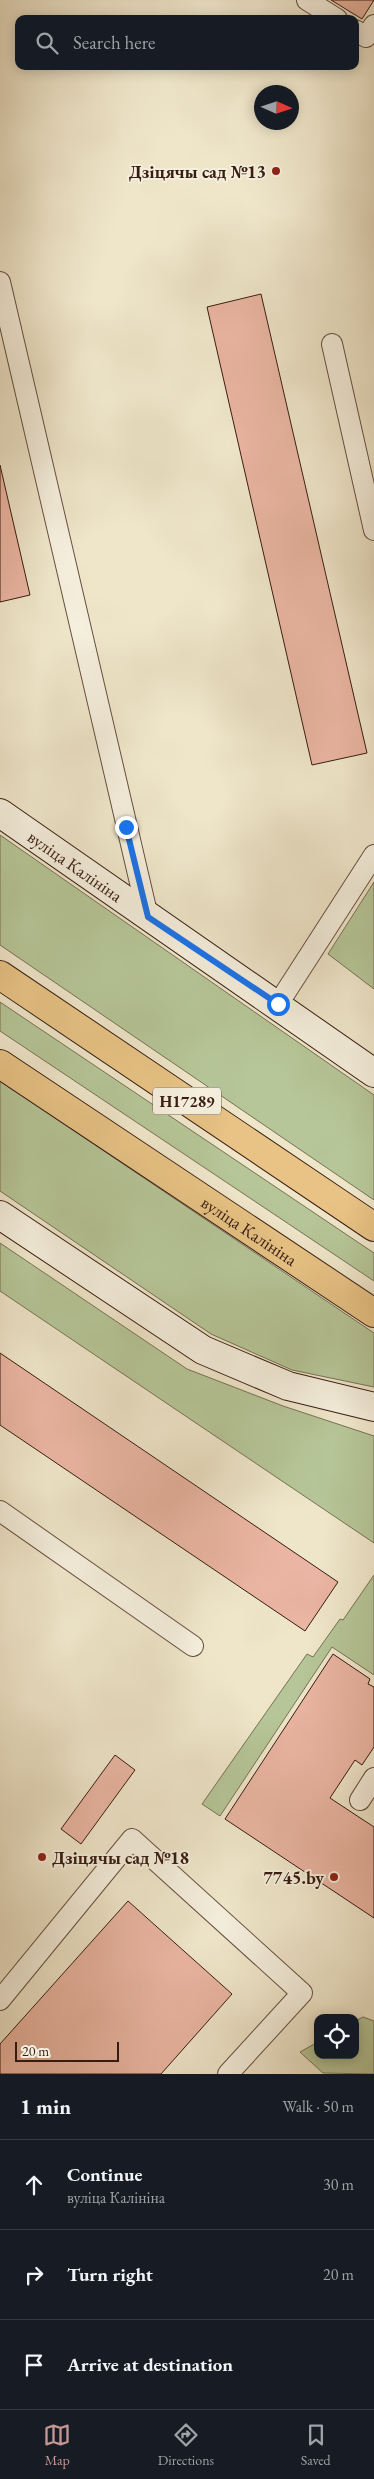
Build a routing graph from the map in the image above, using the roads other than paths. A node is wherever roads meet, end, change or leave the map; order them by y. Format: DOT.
graph roads {
  1 [pos="306,0"];
  2 [pos="330,15"];
  3 [pos="374,25"];
  4 [pos="359,33"];
  5 [pos="0,282"];
  6 [pos="332,344"];
  7 [pos="374,530"];
  8 [pos="0,813"];
  9 [pos="374,855"];
  10 [pos="148,917"];
  11 [pos="0,975"];
  12 [pos="278,1004"];
  13 [pos="0,1064"];
  14 [pos="374,1073"];
  15 [pos="0,1215"];
  16 [pos="374,1227"];
  17 [pos="374,1312"];
  18 [pos="374,1407"];
  19 [pos="0,1511"];
  20 [pos="193,1646"];
  21 [pos="374,1778"];
  22 [pos="360,1800"];
  23 [pos="0,2000"];
  24 [pos="228,2074"];
  1 -- 2 [label="lane"];
  3 -- 4 [label="lane"];
  5 -- 10 [label="lane"];
  6 -- 7 [label="lane"];
  8 -- 10 [label="street, вуліца Калініна"];
  9 -- 12 [label="lane"];
  10 -- 12 [label="street, вуліца Калініна"];
  11 -- 16 [label="main road, Н17289"];
  12 -- 14 [label="street, вуліца Калініна"];
  13 -- 17 [label="main road, вуліца Калініна"];
  15 -- 18 [label="street"];
  19 -- 20 [label="lane"];
  21 -- 22 [label="lane"];
  23 -- 24 [label="lane"];
}
